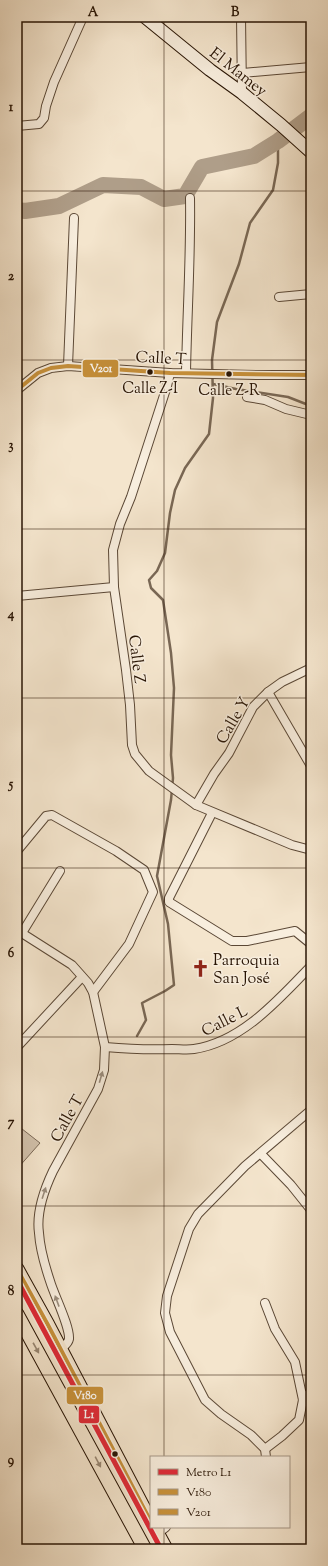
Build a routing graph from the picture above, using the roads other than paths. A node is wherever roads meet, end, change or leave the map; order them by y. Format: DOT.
graph roads {
  1 [pos="83,17"];
  2 [pos="145,17"];
  3 [pos="241,17"];
  4 [pos="311,67"];
  5 [pos="243,74"];
  6 [pos="242,93"];
  7 [pos="17,126"];
  8 [pos="311,152"];
  9 [pos="190,198"];
  10 [pos="74,218"];
  11 [pos="311,294"];
  12 [pos="279,297"];
  13 [pos="68,366"];
  14 [pos="170,373"];
  15 [pos="186,373"];
  16 [pos="311,375"];
  17 [pos="17,390"];
  18 [pos="247,397"];
  19 [pos="311,415"];
  20 [pos="114,587"];
  21 [pos="17,596"];
  22 [pos="311,668"];
  23 [pos="268,692"];
  24 [pos="311,766"];
  25 [pos="196,806"];
  26 [pos="212,813"];
  27 [pos="311,850"];
  28 [pos="17,852"];
  29 [pos="60,871"];
  30 [pos="19,931"];
  31 [pos="311,944"];
  32 [pos="311,966"];
  33 [pos="82,977"];
  34 [pos="93,992"];
  35 [pos="17,1047"];
  36 [pos="105,1048"];
  37 [pos="311,1110"];
  38 [pos="260,1154"];
  39 [pos="311,1210"];
  40 [pos="17,1268"];
  41 [pos="266,1303"];
  42 [pos="17,1314"];
  43 [pos="61,1349"];
  44 [pos="311,1392"];
  45 [pos="303,1400"];
  46 [pos="266,1453"];
  47 [pos="150,1520"];
  48 [pos="159,1529"];
  49 [pos="144,1549"];
  50 [pos="166,1549"];
  1 -- 7 [label="street"];
  2 -- 6 [label="street, El Mamey"];
  3 -- 5 [label="street"];
  4 -- 5 [label="street"];
  5 -- 6 [label="street"];
  6 -- 8 [label="street, El Mamey"];
  9 -- 15 [label="street"];
  10 -- 13 [label="street"];
  11 -- 12 [label="street"];
  13 -- 14 [label="street, Calle T"];
  13 -- 17 [label="street, Calle T"];
  14 -- 15 [label="street, Calle T"];
  14 -- 20 [label="street, Calle Z"];
  15 -- 16 [label="street, Calle T"];
  18 -- 19 [label="street"];
  20 -- 21 [label="street"];
  20 -- 25 [label="street, Calle Z"];
  22 -- 23 [label="street, Calle Y"];
  23 -- 24 [label="street"];
  23 -- 25 [label="street, Calle Y"];
  25 -- 26 [label="street, Calle Z"];
  26 -- 27 [label="street, Calle Z"];
  26 -- 31 [label="street"];
  28 -- 34 [label="street"];
  29 -- 30 [label="street"];
  30 -- 33 [label="street, Calle T"];
  32 -- 36 [label="street, Calle L"];
  33 -- 34 [label="street, Calle T"];
  33 -- 35 [label="street"];
  34 -- 36 [label="street, Calle T"];
  43 -- 36 [label="street, Calle T, one-way"];
  37 -- 38 [label="street"];
  38 -- 39 [label="street"];
  38 -- 46 [label="street"];
  40 -- 43 [label="main road"];
  41 -- 45 [label="street"];
  42 -- 49 [label="main road, one-way"];
  43 -- 47 [label="main road"];
  44 -- 45 [label="street"];
  45 -- 46 [label="street"];
  48 -- 50 [label="main road"];
}
